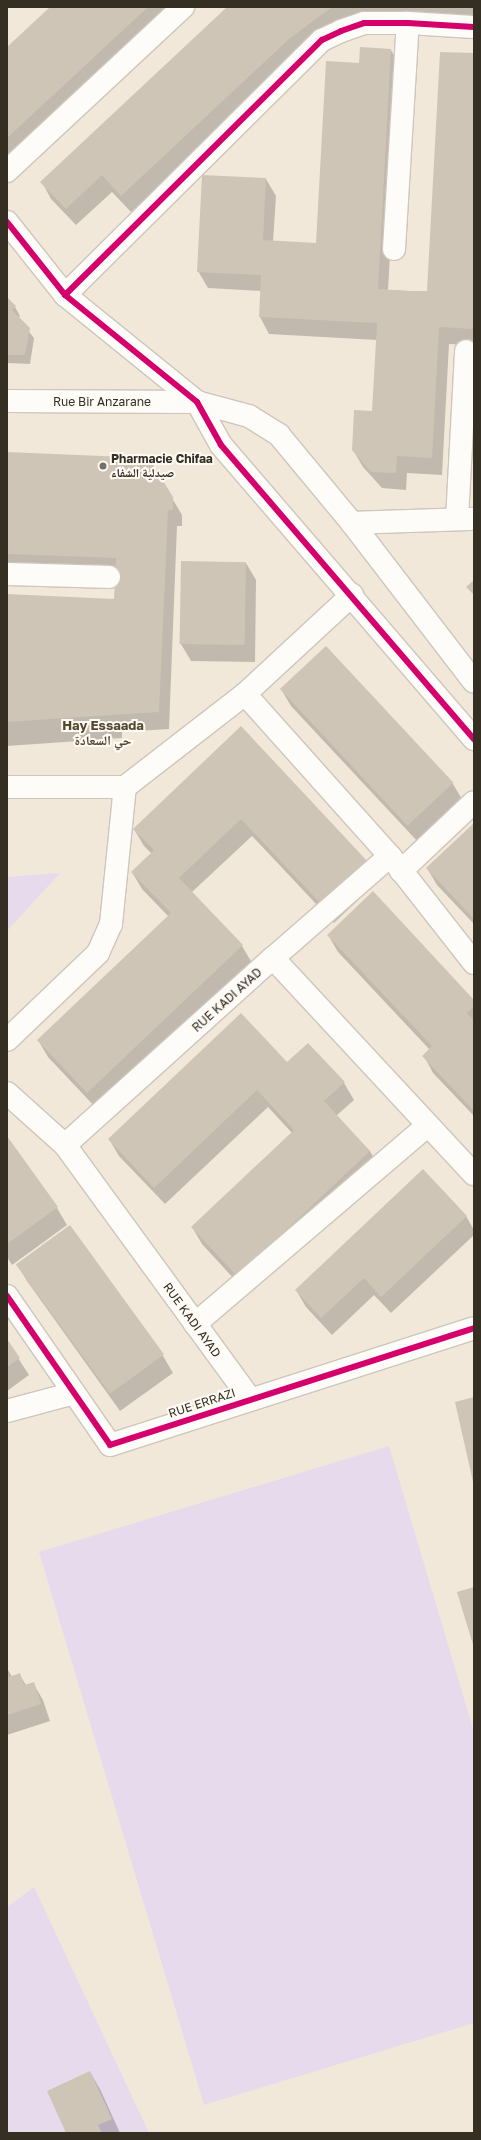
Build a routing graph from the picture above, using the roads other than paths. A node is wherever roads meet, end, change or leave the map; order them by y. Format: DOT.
graph roads {
  1 [pos="183,7"];
  2 [pos="408,23"];
  3 [pos="474,27"];
  4 [pos="7,171"];
  5 [pos="7,222"];
  6 [pos="394,249"];
  7 [pos="64,295"];
  8 [pos="466,351"];
  9 [pos="7,401"];
  10 [pos="197,402"];
  11 [pos="466,519"];
  12 [pos="352,523"];
  13 [pos="7,574"];
  14 [pos="109,577"];
  15 [pos="352,595"];
  16 [pos="474,682"];
  17 [pos="245,694"];
  18 [pos="474,739"];
  19 [pos="7,786"];
  20 [pos="125,786"];
  21 [pos="474,802"];
  22 [pos="396,864"];
  23 [pos="273,958"];
  24 [pos="474,963"];
  25 [pos="7,1040"];
  26 [pos="7,1093"];
  27 [pos="427,1126"];
  28 [pos="64,1145"];
  29 [pos="474,1174"];
  30 [pos="7,1296"];
  31 [pos="195,1324"];
  32 [pos="474,1328"];
  33 [pos="74,1393"];
  34 [pos="250,1399"];
  35 [pos="7,1411"];
  1 -- 4 [label="street"];
  2 -- 3 [label="street"];
  2 -- 6 [label="street"];
  2 -- 7 [label="street"];
  5 -- 7 [label="street"];
  7 -- 10 [label="street"];
  8 -- 11 [label="street"];
  9 -- 10 [label="street, Rue Bir Anzarane"];
  10 -- 12 [label="street"];
  10 -- 15 [label="street"];
  11 -- 12 [label="street"];
  12 -- 16 [label="street"];
  13 -- 14 [label="street"];
  15 -- 17 [label="street"];
  15 -- 18 [label="street"];
  17 -- 20 [label="street"];
  17 -- 22 [label="street"];
  19 -- 20 [label="street"];
  20 -- 25 [label="street"];
  21 -- 22 [label="street, RUE KADI AYAD"];
  22 -- 23 [label="street, RUE KADI AYAD"];
  22 -- 24 [label="street"];
  23 -- 27 [label="street"];
  23 -- 28 [label="street, RUE KADI AYAD"];
  26 -- 28 [label="street, RUE KADI AYAD"];
  27 -- 29 [label="street"];
  27 -- 31 [label="street"];
  28 -- 31 [label="street, RUE KADI AYAD"];
  30 -- 33 [label="street, RUE ERRAZI"];
  31 -- 34 [label="street, RUE KADI AYAD"];
  32 -- 34 [label="street, RUE ERRAZI"];
  33 -- 34 [label="street, RUE ERRAZI"];
  33 -- 35 [label="street"];
}
